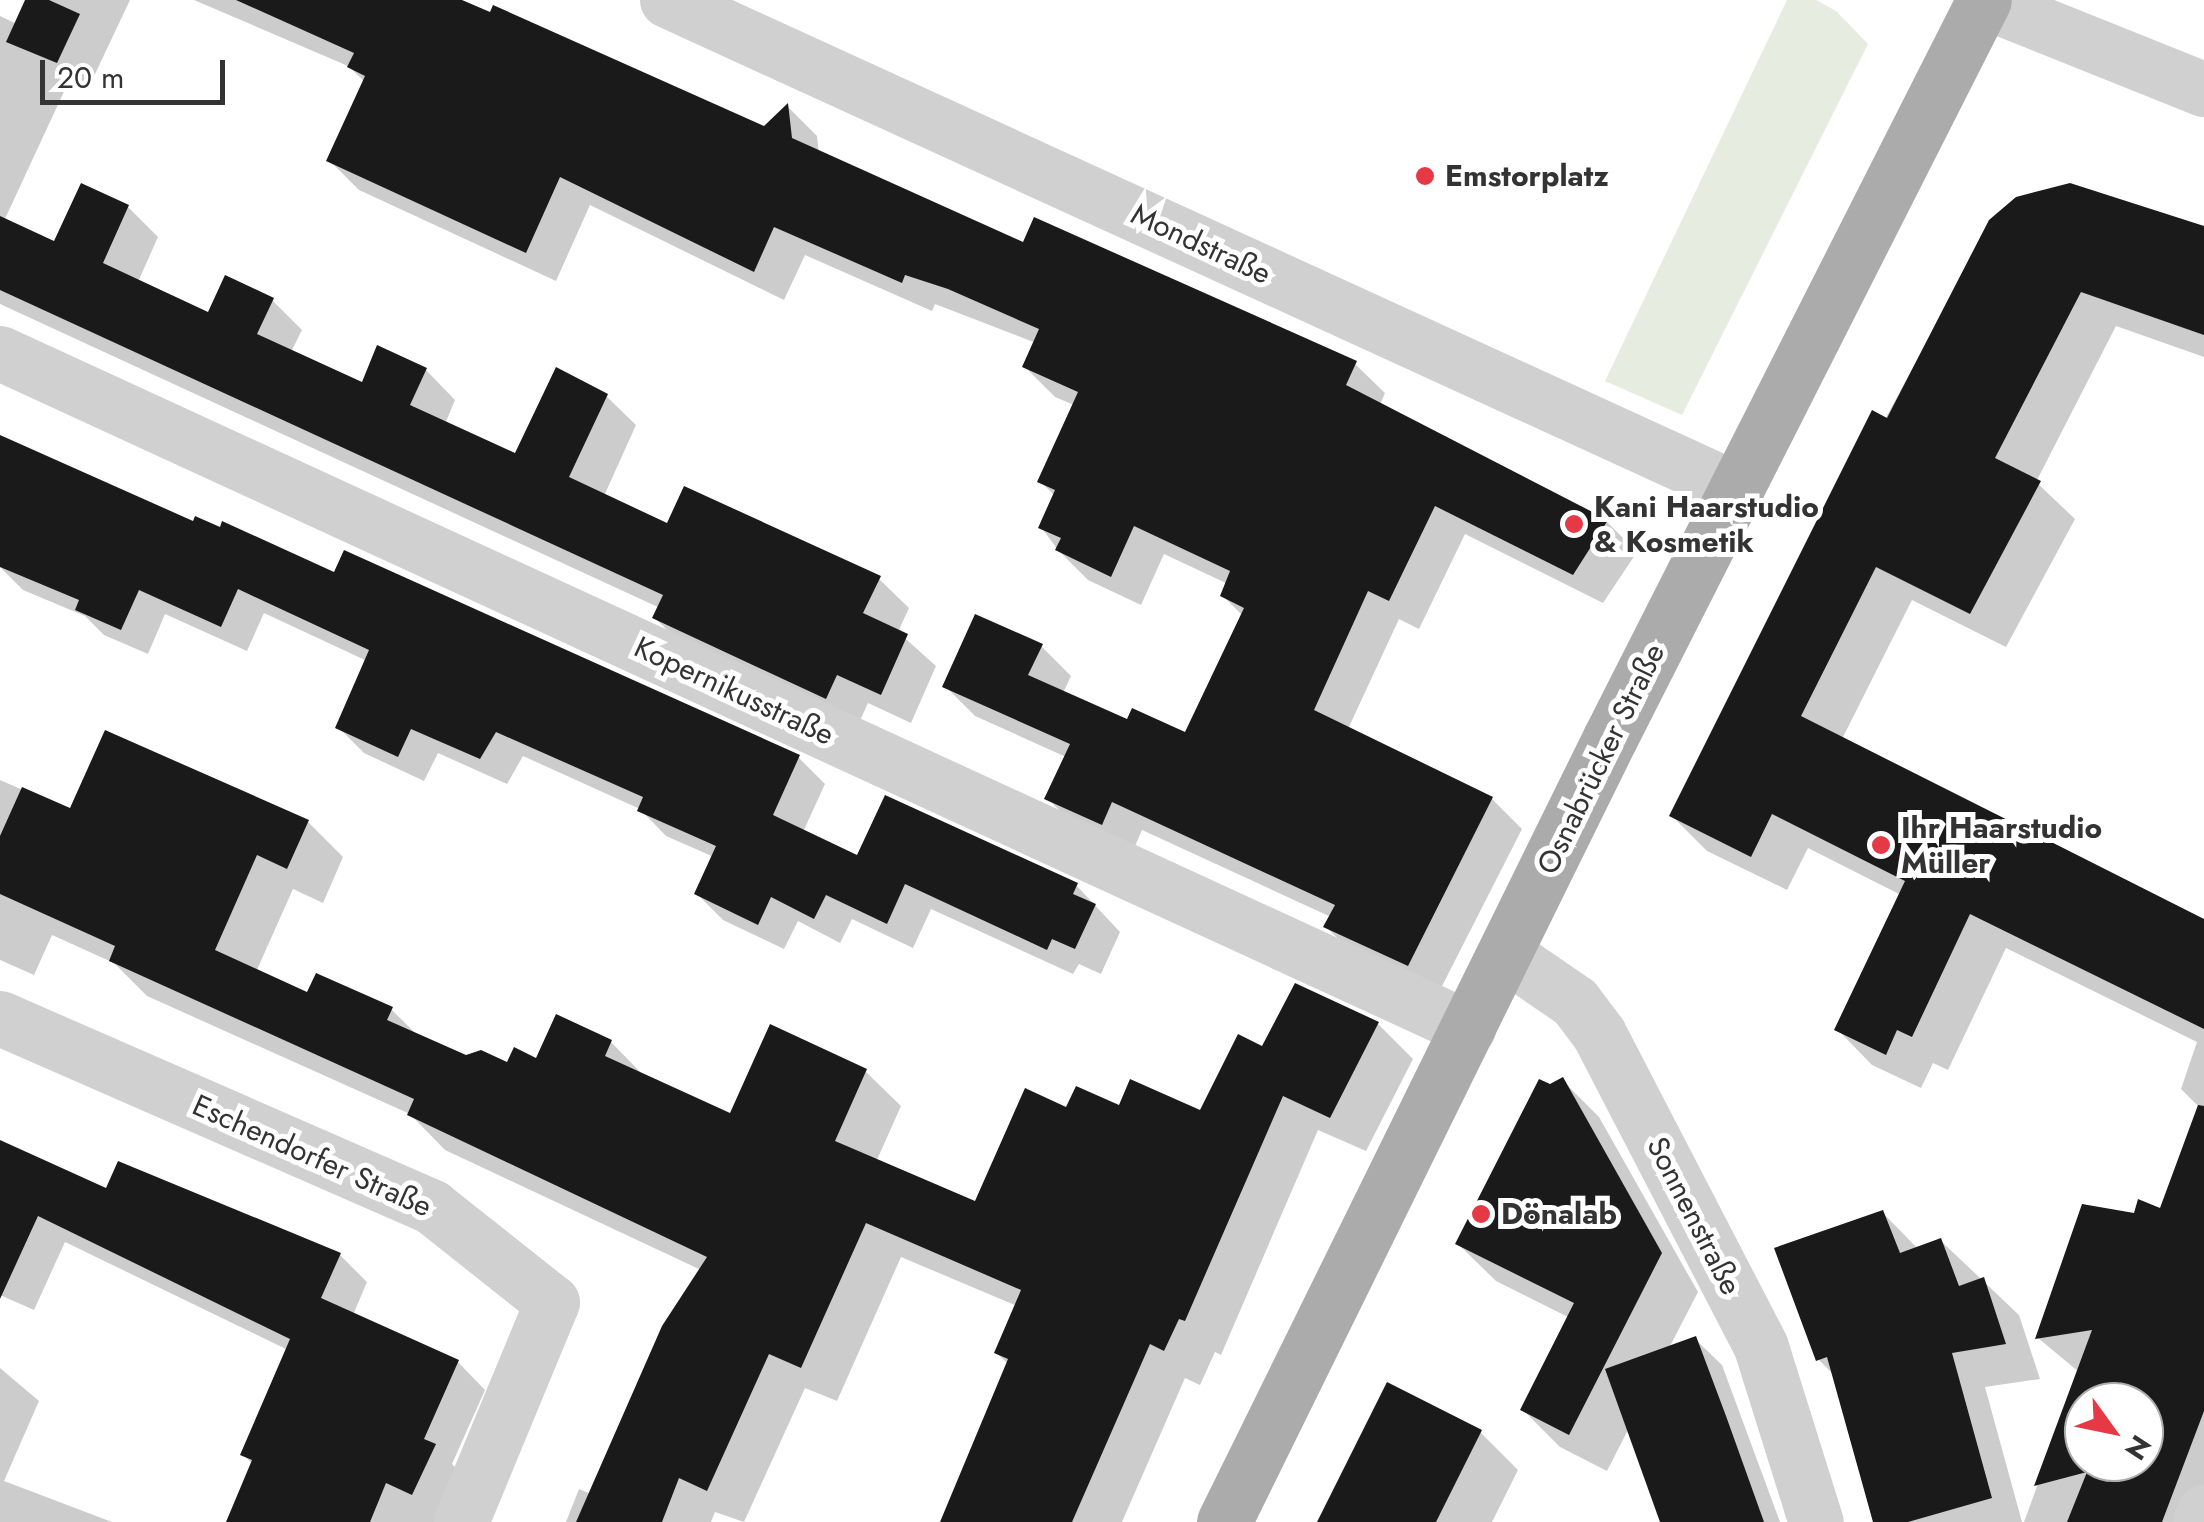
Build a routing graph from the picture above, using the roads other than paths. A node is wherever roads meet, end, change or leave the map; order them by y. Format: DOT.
graph roads {
  1 [pos="667,0"];
  2 [pos="1983,0"];
  3 [pos="2204,89"];
  4 [pos="0,353"];
  5 [pos="1736,489"];
  6 [pos="1505,954"];
  7 [pos="0,1018"];
  8 [pos="1468,1028"];
  9 [pos="2204,1512"];
  10 [pos="461,1522"];
  11 [pos="1224,1522"];
  12 [pos="1816,1522"];
  13 [pos="2200,1522"];
  1 -- 5 [label="street, Mondstraße"];
  2 -- 3 [label="street"];
  2 -- 5 [label="main road, Osnabrücker Straße"];
  4 -- 8 [label="street, Kopernikusstraße"];
  5 -- 6 [label="main road, Osnabrücker Straße"];
  6 -- 8 [label="main road, Osnabrücker Straße"];
  6 -- 12 [label="street, Sonnenstraße"];
  7 -- 10 [label="street, Eschendorfer Straße"];
  8 -- 11 [label="main road, Osnabrücker Straße"];
  9 -- 13 [label="street"];
}
